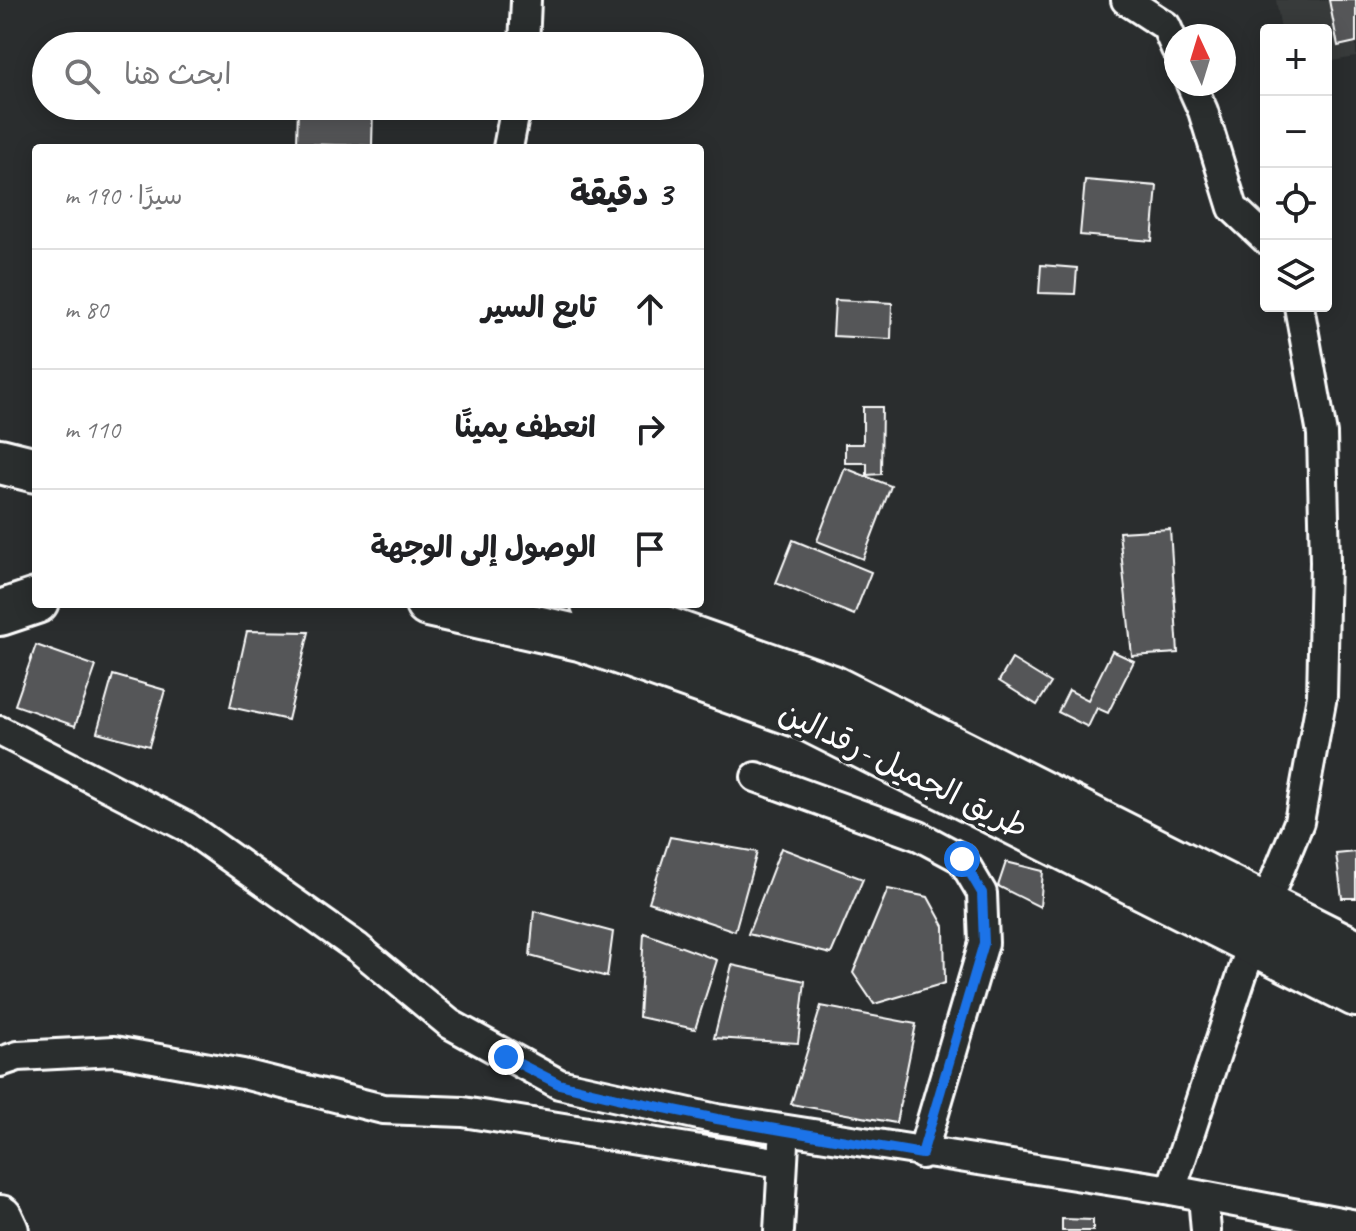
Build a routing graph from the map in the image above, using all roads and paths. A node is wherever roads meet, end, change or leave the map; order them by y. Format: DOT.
graph roads {
  1 [pos="526,0"];
  2 [pos="1126,0"];
  3 [pos="1164,25"];
  4 [pos="525,32"];
  5 [pos="1196,96"];
  6 [pos="513,120"];
  7 [pos="509,144"];
  8 [pos="1260,233"];
  9 [pos="1300,312"];
  10 [pos="0,461"];
  11 [pos="32,469"];
  12 [pos="32,600"];
  13 [pos="32,601"];
  14 [pos="0,602"];
  15 [pos="446,608"];
  16 [pos="605,608"];
  17 [pos="0,613"];
  18 [pos="0,731"];
  19 [pos="756,777"];
  20 [pos="1260,923"];
  21 [pos="1356,952"];
  22 [pos="1356,994"];
  23 [pos="0,1062"];
  24 [pos="786,1130"];
  25 [pos="922,1154"];
  26 [pos="781,1163"];
  27 [pos="1171,1190"];
  28 [pos="1203,1196"];
  29 [pos="0,1218"];
  30 [pos="1356,1225"];
  31 [pos="6,1231"];
  32 [pos="779,1231"];
  33 [pos="1206,1231"];
  1 -- 4 [label="street"];
  2 -- 3 [label="street"];
  5 -- 8 [label="street"];
  6 -- 7 [label="street"];
  9 -- 20 [label="street"];
  10 -- 11 [label="main road"];
  12 -- 14 [label="main road"];
  13 -- 17 [label="main road"];
  15 -- 20 [label="main road, طريق الجميل -رقدالين"];
  16 -- 20 [label="main road, طريق الجميل -رقدالين"];
  18 -- 24 [label="street"];
  19 -- 25 [label="street"];
  20 -- 21 [label="main road, طريق الجميل -رقدالين"];
  20 -- 22 [label="main road, طريق الجميل -رقدالين"];
  20 -- 27 [label="street"];
  23 -- 26 [label="street"];
  24 -- 25 [label="street"];
  24 -- 26 [label="street"];
  25 -- 27 [label="street"];
  26 -- 32 [label="street"];
  27 -- 28 [label="street"];
  28 -- 30 [label="street"];
  28 -- 33 [label="street"];
  29 -- 31 [label="main road"];
}
